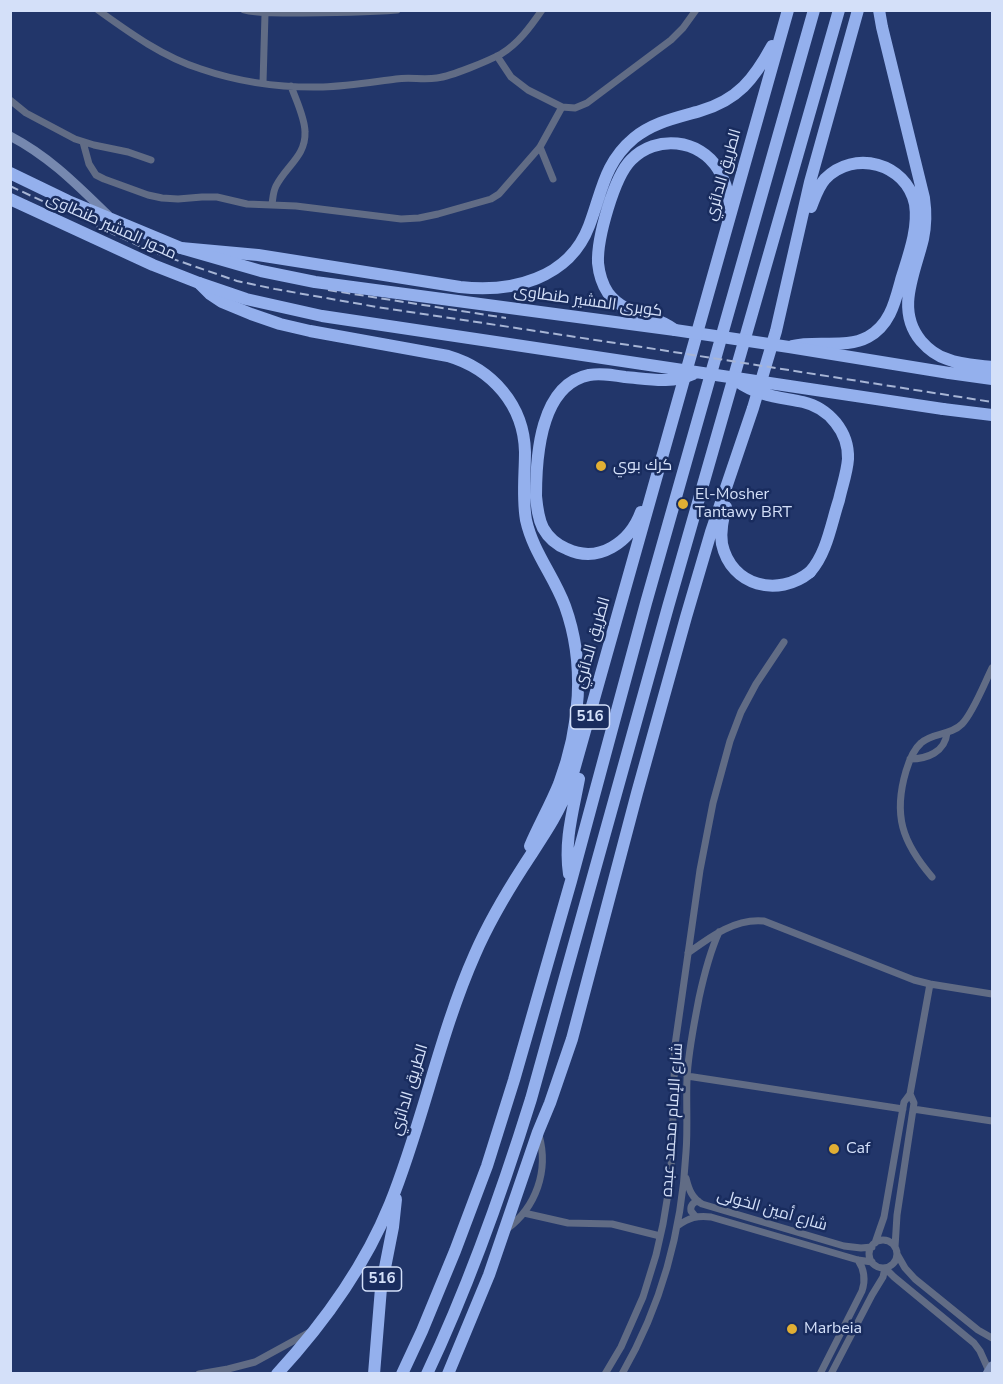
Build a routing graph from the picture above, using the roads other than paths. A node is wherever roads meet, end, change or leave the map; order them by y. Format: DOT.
graph roads {
  1 [pos="98,10"];
  2 [pos="244,10"];
  3 [pos="397,10"];
  4 [pos="542,10"];
  5 [pos="696,10"];
  6 [pos="788,10"];
  7 [pos="814,10"];
  8 [pos="839,10"];
  9 [pos="858,10"];
  10 [pos="879,10"];
  11 [pos="265,14"];
  12 [pos="783,28"];
  13 [pos="497,56"];
  14 [pos="263,83"];
  15 [pos="291,86"];
  16 [pos="10,100"];
  17 [pos="562,107"];
  18 [pos="10,136"];
  19 [pos="83,142"];
  20 [pos="540,147"];
  21 [pos="151,160"];
  22 [pos="10,173"];
  23 [pos="554,179"];
  24 [pos="10,199"];
  25 [pos="272,204"];
  26 [pos="732,210"];
  27 [pos="114,221"];
  28 [pos="798,236"];
  29 [pos="181,248"];
  30 [pos="199,283"];
  31 [pos="675,330"];
  32 [pos="789,347"];
  33 [pos="993,367"];
  34 [pos="695,373"];
  35 [pos="735,378"];
  36 [pos="993,379"];
  37 [pos="993,415"];
  38 [pos="660,466"];
  39 [pos="729,476"];
  40 [pos="784,642"];
  41 [pos="993,668"];
  42 [pos="947,733"];
  43 [pos="579,753"];
  44 [pos="910,759"];
  45 [pos="522,868"];
  46 [pos="932,877"];
  47 [pos="571,882"];
  48 [pos="718,932"];
  49 [pos="688,953"];
  50 [pos="930,984"];
  51 [pos="993,994"];
  52 [pos="681,1005"];
  53 [pos="697,1009"];
  54 [pos="687,1076"];
  55 [pos="910,1094"];
  56 [pos="903,1109"];
  57 [pos="913,1109"];
  58 [pos="993,1121"];
  59 [pos="538,1132"];
  60 [pos="685,1173"];
  61 [pos="397,1186"];
  62 [pos="698,1201"];
  63 [pos="524,1213"];
  64 [pos="695,1216"];
  65 [pos="677,1226"];
  66 [pos="505,1230"];
  67 [pos="660,1236"];
  68 [pos="874,1245"];
  69 [pos="896,1250"];
  70 [pos="858,1260"];
  71 [pos="872,1262"];
  72 [pos="885,1268"];
  73 [pos="651,1271"];
  74 [pos="665,1274"];
  75 [pos="320,1325"];
  76 [pos="993,1338"];
  77 [pos="989,1370"];
  78 [pos="199,1374"];
  79 [pos="277,1374"];
  80 [pos="374,1374"];
  81 [pos="402,1374"];
  82 [pos="427,1374"];
  83 [pos="448,1374"];
  84 [pos="605,1374"];
  85 [pos="624,1374"];
  86 [pos="820,1374"];
  87 [pos="831,1374"];
  1 -- 14 [label="street"];
  2 -- 11 [label="street"];
  3 -- 11 [label="street"];
  4 -- 13 [label="street"];
  5 -- 17 [label="street"];
  6 -- 12 [label="highway, الطريق الدائري / 516"];
  7 -- 47 [label="highway, 516"];
  8 -- 82 [label="highway, 516"];
  9 -- 28 [label="highway"];
  10 -- 33 [label="highway"];
  11 -- 14 [label="street"];
  12 -- 26 [label="highway, الطريق الدائري / 516"];
  12 -- 29 [label="highway"];
  13 -- 15 [label="street"];
  13 -- 17 [label="street"];
  14 -- 15 [label="street"];
  15 -- 25 [label="street"];
  16 -- 19 [label="street"];
  17 -- 20 [label="street"];
  18 -- 27 [label="street"];
  19 -- 21 [label="street"];
  19 -- 25 [label="street"];
  20 -- 23 [label="street"];
  20 -- 25 [label="street"];
  22 -- 27 [label="highway, محور المشير طنطاوى"];
  24 -- 30 [label="highway, محور المشير طنطاوى"];
  26 -- 31 [label="highway"];
  26 -- 38 [label="highway, الطريق الدائري / 516"];
  27 -- 29 [label="highway, محور المشير طنطاوى"];
  28 -- 32 [label="highway"];
  28 -- 39 [label="highway"];
  29 -- 31 [label="highway, كوبرى المشير طنطاوى, bridge"];
  30 -- 34 [label="highway, bridge"];
  30 -- 45 [label="highway"];
  31 -- 32 [label="highway, كوبرى المشير طنطاوى, bridge"];
  32 -- 36 [label="highway, كوبرى المشير طنطاوى, bridge"];
  34 -- 35 [label="highway, bridge"];
  34 -- 38 [label="highway, bridge"];
  35 -- 37 [label="highway, bridge"];
  35 -- 39 [label="highway, bridge"];
  38 -- 43 [label="highway, الطريق الدائري / 516"];
  39 -- 59 [label="highway"];
  40 -- 49 [label="street, شارع الإمام محمد عبده"];
  41 -- 42 [label="street"];
  42 -- 44 [label="street"];
  42 -- 44 [label="street"];
  43 -- 45 [label="highway, الطريق الدائري / 516"];
  43 -- 47 [label="highway"];
  44 -- 46 [label="street"];
  45 -- 61 [label="highway, الطريق الدائري / 516"];
  47 -- 81 [label="highway, 516"];
  48 -- 49 [label="street"];
  48 -- 50 [label="street"];
  48 -- 53 [label="street, شارع الإمام محمد عبده"];
  49 -- 52 [label="street, شارع الإمام محمد عبده"];
  50 -- 51 [label="street"];
  50 -- 55 [label="street"];
  52 -- 53 [label="street"];
  52 -- 67 [label="street, شارع الإمام محمد عبده"];
  53 -- 54 [label="street, شارع الإمام محمد عبده"];
  54 -- 56 [label="street"];
  54 -- 60 [label="street, شارع الإمام محمد عبده"];
  55 -- 56 [label="street"];
  55 -- 57 [label="street"];
  56 -- 68 [label="street"];
  57 -- 58 [label="street"];
  57 -- 69 [label="street"];
  59 -- 63 [label="street"];
  59 -- 66 [label="highway"];
  60 -- 62 [label="street, شارع أمين الخولى"];
  60 -- 65 [label="street, شارع الإمام محمد عبده"];
  61 -- 75 [label="highway, الطريق الدائري / 516"];
  61 -- 80 [label="highway, 516"];
  62 -- 64 [label="street"];
  62 -- 68 [label="street, شارع أمين الخولى"];
  63 -- 66 [label="street"];
  63 -- 67 [label="street"];
  64 -- 65 [label="street, شارع أمين الخولى"];
  64 -- 70 [label="street, شارع أمين الخولى"];
  65 -- 74 [label="street, شارع الإمام محمد عبده"];
  66 -- 83 [label="highway"];
  67 -- 73 [label="street, شارع الإمام محمد عبده"];
  68 -- 69 [label="street"];
  68 -- 71 [label="street"];
  69 -- 72 [label="street"];
  69 -- 76 [label="street"];
  70 -- 71 [label="street, شارع أمين الخولى"];
  70 -- 86 [label="street"];
  71 -- 72 [label="street"];
  72 -- 77 [label="street"];
  72 -- 87 [label="street"];
  73 -- 74 [label="street"];
  73 -- 84 [label="street, شارع الإمام محمد عبده"];
  74 -- 85 [label="street, شارع الإمام محمد عبده"];
  75 -- 78 [label="street"];
  75 -- 79 [label="highway, الطريق الدائري / 516"];
}
